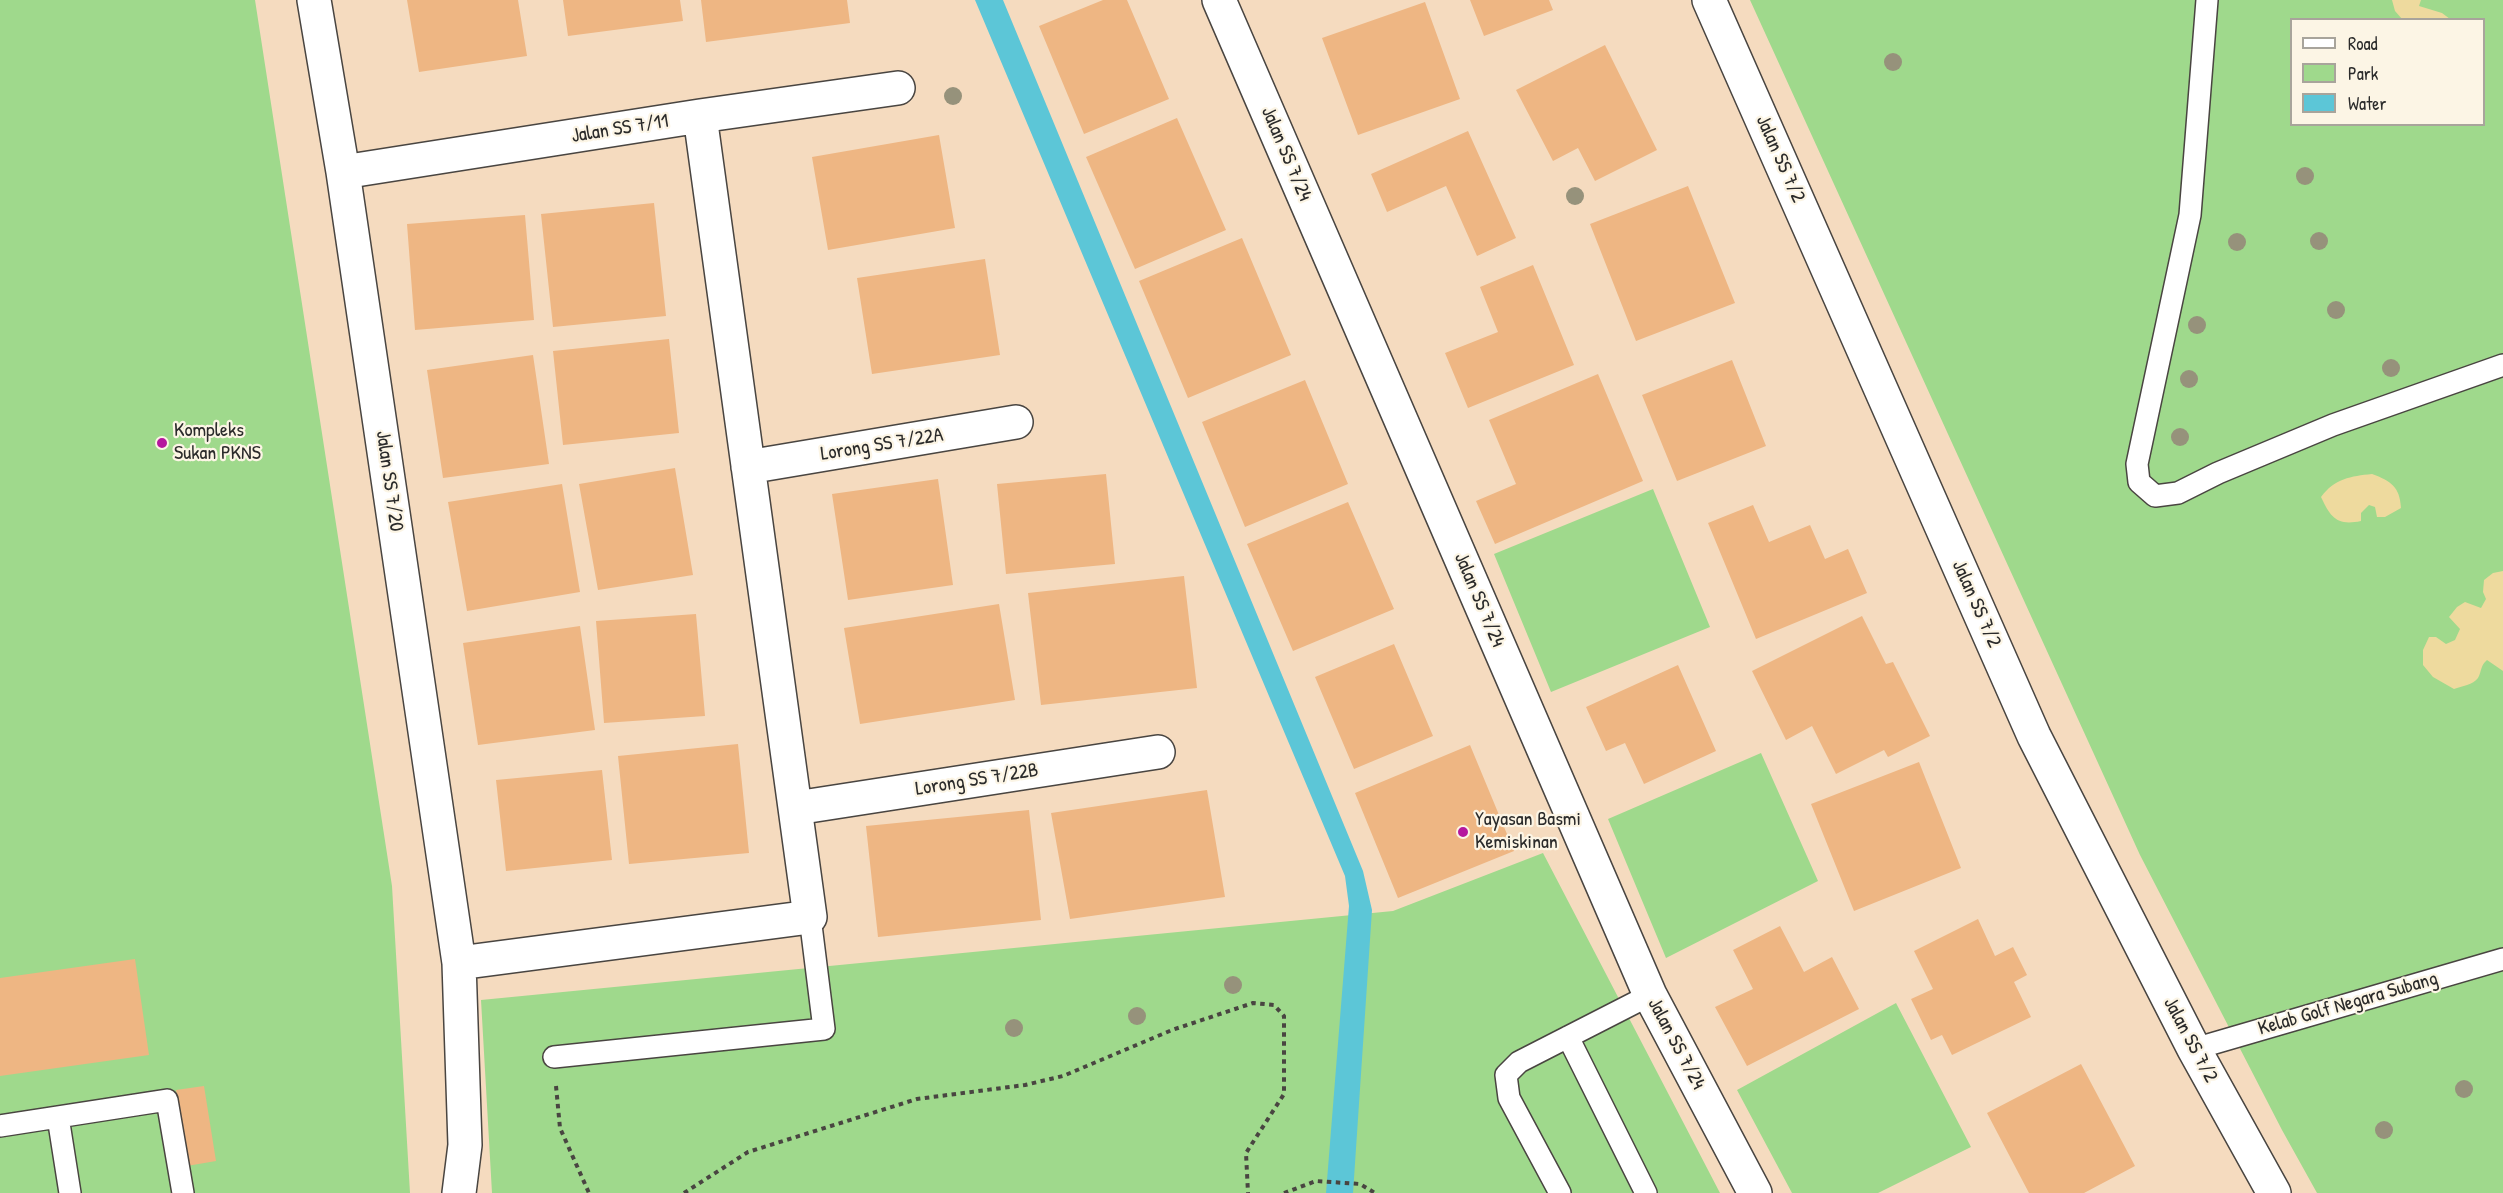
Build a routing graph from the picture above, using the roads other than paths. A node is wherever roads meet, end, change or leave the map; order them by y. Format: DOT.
graph roads {
  1 [pos="314,0"];
  2 [pos="1219,0"];
  3 [pos="1708,0"];
  4 [pos="2208,0"];
  5 [pos="898,88"];
  6 [pos="700,116"];
  7 [pos="343,172"];
  8 [pos="2503,365"];
  9 [pos="1016,422"];
  10 [pos="748,467"];
  11 [pos="1158,752"];
  12 [pos="796,808"];
  13 [pos="810,917"];
  14 [pos="2503,959"];
  15 [pos="459,963"];
  16 [pos="1650,995"];
  17 [pos="1568,1037"];
  18 [pos="2194,1049"];
  19 [pos="554,1057"];
  20 [pos="58,1117"];
  21 [pos="0,1126"];
  22 [pos="70,1193"];
  23 [pos="183,1193"];
  24 [pos="459,1193"];
  25 [pos="1560,1193"];
  26 [pos="1646,1193"];
  27 [pos="1755,1193"];
  28 [pos="2274,1193"];
  1 -- 7 [label="street, Jalan SS 7/20"];
  2 -- 16 [label="street, Jalan SS 7/24"];
  3 -- 18 [label="street, Jalan SS 7/2"];
  4 -- 8 [label="lane"];
  5 -- 6 [label="street, Jalan SS 7/11"];
  6 -- 7 [label="street, Jalan SS 7/11"];
  6 -- 10 [label="street"];
  7 -- 15 [label="street, Jalan SS 7/20"];
  9 -- 10 [label="street, Lorong SS 7/22A"];
  10 -- 12 [label="street"];
  11 -- 12 [label="street, Lorong SS 7/22B"];
  12 -- 13 [label="street"];
  13 -- 15 [label="street"];
  13 -- 19 [label="lane"];
  14 -- 18 [label="lane, Kelab Golf Negara Subang"];
  15 -- 24 [label="street, Jalan SS 7/20"];
  16 -- 17 [label="lane"];
  16 -- 27 [label="street, Jalan SS 7/24"];
  17 -- 25 [label="lane"];
  17 -- 26 [label="lane"];
  18 -- 28 [label="street, Jalan SS 7/2"];
  20 -- 21 [label="lane"];
  20 -- 22 [label="lane"];
  20 -- 23 [label="lane"];
}
